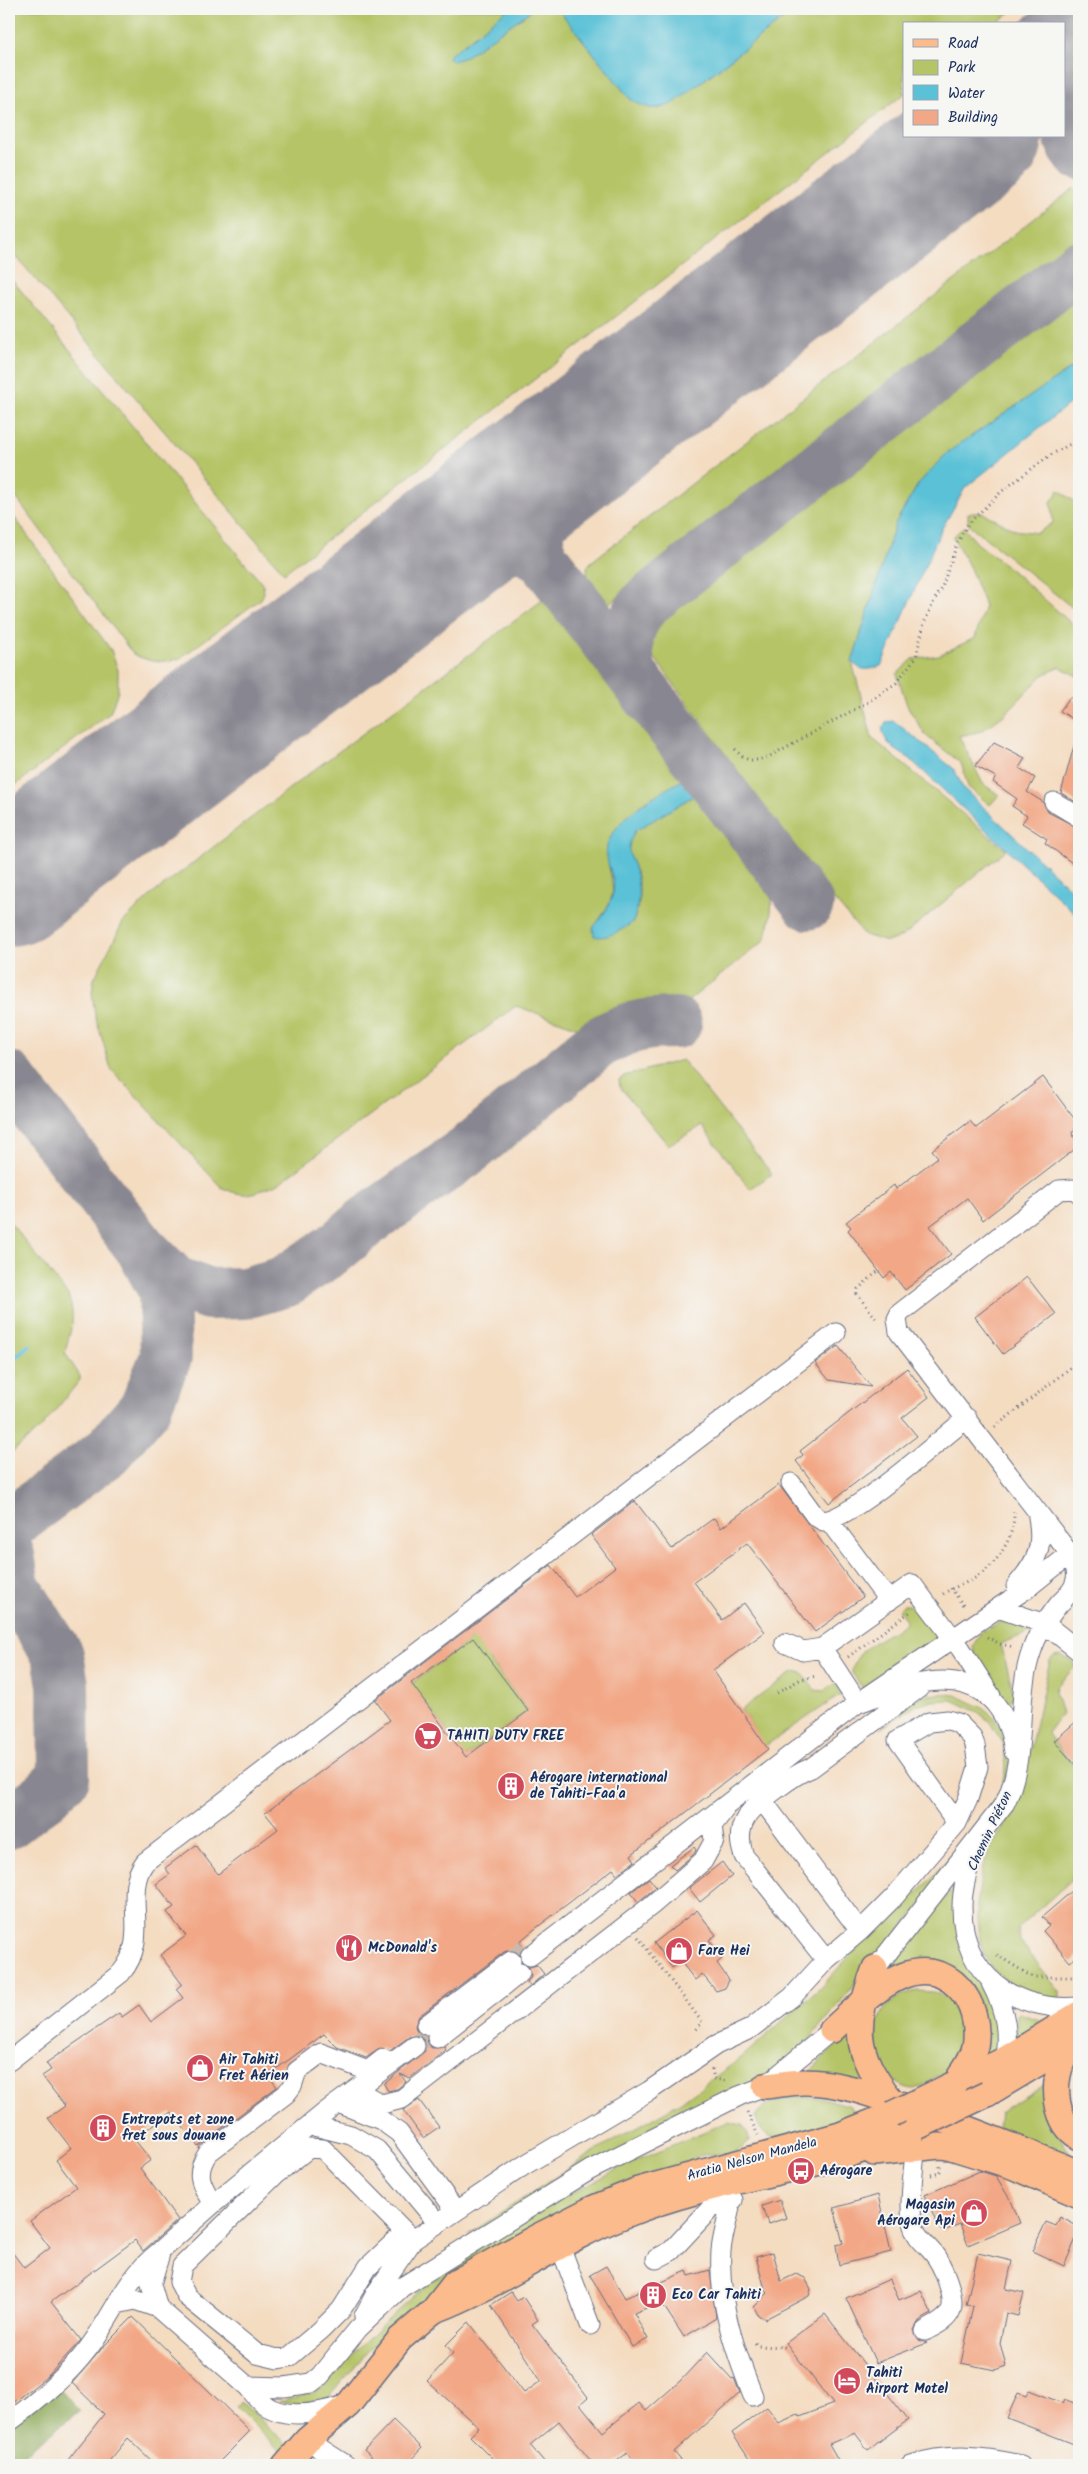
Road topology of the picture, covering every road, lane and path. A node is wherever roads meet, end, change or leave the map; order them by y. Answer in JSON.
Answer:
{"nodes":[{"id":1,"x":1079,"y":439,"type":"edge"},
{"id":2,"x":735,"y":749,"type":"dead end"},
{"id":3,"x":1054,"y":802,"type":"dead end"},
{"id":4,"x":1079,"y":817,"type":"edge"},
{"id":5,"x":1079,"y":1193,"type":"edge"},
{"id":6,"x":878,"y":1272,"type":"dead end"},
{"id":7,"x":881,"y":1324,"type":"dead end"},
{"id":8,"x":836,"y":1333,"type":"dead end"},
{"id":9,"x":1079,"y":1361,"type":"edge"},
{"id":10,"x":967,"y":1418,"type":"junction"},
{"id":11,"x":981,"y":1437,"type":"junction"},
{"id":12,"x":791,"y":1483,"type":"dead end"},
{"id":13,"x":1014,"y":1508,"type":"dead end"},
{"id":14,"x":1037,"y":1510,"type":"junction"},
{"id":15,"x":829,"y":1521,"type":"junction"},
{"id":16,"x":1070,"y":1554,"type":"junction"},
{"id":17,"x":1077,"y":1581,"type":"edge"},
{"id":18,"x":889,"y":1601,"type":"junction"},
{"id":19,"x":998,"y":1608,"type":"junction"},
{"id":20,"x":936,"y":1619,"type":"junction"},
{"id":21,"x":1045,"y":1624,"type":"junction"},
{"id":22,"x":952,"y":1638,"type":"junction"},
{"id":23,"x":785,"y":1643,"type":"dead end"},
{"id":24,"x":822,"y":1648,"type":"junction"},
{"id":25,"x":1079,"y":1651,"type":"edge"},
{"id":26,"x":835,"y":1667,"type":"junction"},
{"id":27,"x":926,"y":1682,"type":"junction"},
{"id":28,"x":904,"y":1687,"type":"junction"},
{"id":29,"x":777,"y":1692,"type":"dead end"},
{"id":30,"x":994,"y":1702,"type":"junction"},
{"id":31,"x":852,"y":1707,"type":"junction"},
{"id":32,"x":798,"y":1773,"type":"junction"},
{"id":33,"x":1015,"y":1781,"type":"junction"},
{"id":34,"x":762,"y":1800,"type":"junction"},
{"id":35,"x":731,"y":1801,"type":"junction"},
{"id":36,"x":957,"y":1823,"type":"junction"},
{"id":37,"x":712,"y":1826,"type":"junction"},
{"id":38,"x":978,"y":1837,"type":"junction"},
{"id":39,"x":632,"y":1930,"type":"dead end"},
{"id":40,"x":860,"y":1931,"type":"junction"},
{"id":41,"x":993,"y":1949,"type":"dead end"},
{"id":42,"x":826,"y":1960,"type":"junction"},
{"id":43,"x":523,"y":1961,"type":"junction"},
{"id":44,"x":875,"y":1968,"type":"junction"},
{"id":45,"x":986,"y":1976,"type":"junction"},
{"id":46,"x":1079,"y":1977,"type":"edge"},
{"id":47,"x":862,"y":2003,"type":"junction"},
{"id":48,"x":1079,"y":2006,"type":"edge"},
{"id":49,"x":1079,"y":2014,"type":"edge"},
{"id":50,"x":695,"y":2030,"type":"dead end"},
{"id":51,"x":832,"y":2030,"type":"junction"},
{"id":52,"x":432,"y":2032,"type":"tunnel mouth"},
{"id":53,"x":1079,"y":2034,"type":"edge"},
{"id":54,"x":1004,"y":2060,"type":"junction"},
{"id":55,"x":9,"y":2061,"type":"edge"},
{"id":56,"x":955,"y":2084,"type":"junction"},
{"id":57,"x":765,"y":2086,"type":"junction"},
{"id":58,"x":993,"y":2091,"type":"junction"},
{"id":59,"x":361,"y":2094,"type":"junction"},
{"id":60,"x":892,"y":2108,"type":"junction"},
{"id":61,"x":324,"y":2114,"type":"junction"},
{"id":62,"x":1079,"y":2137,"type":"edge"},
{"id":63,"x":916,"y":2138,"type":"junction"},
{"id":64,"x":1079,"y":2173,"type":"edge"},
{"id":65,"x":731,"y":2191,"type":"junction"},
{"id":66,"x":1079,"y":2195,"type":"edge"},
{"id":67,"x":212,"y":2204,"type":"junction"},
{"id":68,"x":447,"y":2217,"type":"junction"},
{"id":69,"x":409,"y":2236,"type":"junction"},
{"id":70,"x":560,"y":2246,"type":"junction"},
{"id":71,"x":161,"y":2250,"type":"junction"},
{"id":72,"x":656,"y":2259,"type":"dead end"},
{"id":73,"x":118,"y":2304,"type":"junction"},
{"id":74,"x":158,"y":2308,"type":"junction"},
{"id":75,"x":432,"y":2311,"type":"junction"},
{"id":76,"x":590,"y":2325,"type":"dead end"},
{"id":77,"x":358,"y":2329,"type":"junction"},
{"id":78,"x":925,"y":2331,"type":"dead end"},
{"id":79,"x":758,"y":2346,"type":"dead end"},
{"id":80,"x":785,"y":2347,"type":"dead end"},
{"id":81,"x":247,"y":2386,"type":"junction"},
{"id":82,"x":753,"y":2396,"type":"dead end"},
{"id":83,"x":349,"y":2404,"type":"junction"},
{"id":84,"x":9,"y":2422,"type":"edge"},
{"id":85,"x":307,"y":2440,"type":"junction"},
{"id":86,"x":950,"y":2461,"type":"edge"},
{"id":87,"x":285,"y":2465,"type":"edge"},
{"id":88,"x":346,"y":2465,"type":"edge"},
{"id":89,"x":911,"y":2465,"type":"edge"},
{"id":90,"x":1021,"y":2465,"type":"edge"}],
"edges":[{"from":1,"to":2,"type":"path"},
{"from":3,"to":4,"type":"street"},
{"from":5,"to":10,"type":"street"},
{"from":6,"to":7,"type":"path"},
{"from":8,"to":55,"type":"street"},
{"from":9,"to":11,"type":"path"},
{"from":10,"to":11,"type":"street"},
{"from":10,"to":15,"type":"street"},
{"from":11,"to":14,"type":"street"},
{"from":12,"to":15,"type":"street"},
{"from":13,"to":20,"type":"path"},
{"from":14,"to":16,"type":"street"},
{"from":14,"to":19,"type":"street"},
{"from":15,"to":18,"type":"street"},
{"from":16,"to":17,"type":"street"},
{"from":16,"to":19,"type":"street"},
{"from":17,"to":21,"type":"street"},
{"from":18,"to":20,"type":"street"},
{"from":18,"to":24,"type":"street"},
{"from":19,"to":21,"type":"street"},
{"from":19,"to":22,"type":"street"},
{"from":20,"to":22,"type":"street"},
{"from":20,"to":26,"type":"path"},
{"from":21,"to":25,"type":"street"},
{"from":21,"to":33,"type":"street"},
{"from":22,"to":30,"type":"street"},
{"from":22,"to":31,"type":"street"},
{"from":23,"to":24,"type":"street"},
{"from":24,"to":26,"type":"street"},
{"from":26,"to":29,"type":"path"},
{"from":26,"to":31,"type":"street"},
{"from":27,"to":28,"type":"street"},
{"from":27,"to":30,"type":"street"},
{"from":27,"to":32,"type":"street"},
{"from":28,"to":31,"type":"street"},
{"from":28,"to":32,"type":"street"},
{"from":30,"to":33,"type":"street"},
{"from":31,"to":35,"type":"street"},
{"from":31,"to":43,"type":"street"},
{"from":32,"to":34,"type":"street"},
{"from":33,"to":38,"type":"street"},
{"from":34,"to":40,"type":"street"},
{"from":34,"to":42,"type":"street"},
{"from":35,"to":37,"type":"street"},
{"from":35,"to":43,"type":"street"},
{"from":36,"to":36,"type":"street"},
{"from":36,"to":40,"type":"street"},
{"from":37,"to":43,"type":"street"},
{"from":37,"to":59,"type":"street"},
{"from":38,"to":44,"type":"street"},
{"from":38,"to":45,"type":"street"},
{"from":39,"to":50,"type":"path"},
{"from":40,"to":42,"type":"street"},
{"from":41,"to":46,"type":"path"},
{"from":42,"to":68,"type":"street"},
{"from":43,"to":52,"type":"street"},
{"from":44,"to":47,"type":"main road"},
{"from":44,"to":51,"type":"street"},
{"from":45,"to":48,"type":"street"},
{"from":45,"to":54,"type":"street"},
{"from":47,"to":51,"type":"main road"},
{"from":47,"to":56,"type":"main road"},
{"from":47,"to":60,"type":"main road"},
{"from":49,"to":54,"type":"main road","name":"Aratia Nelson Mandela"},
{"from":51,"to":57,"type":"street"},
{"from":53,"to":58,"type":"main road","name":"Aratia Nelson Mandela"},
{"from":53,"to":62,"type":"main road"},
{"from":54,"to":56,"type":"main road","name":"Aratia Nelson Mandela"},
{"from":54,"to":58,"type":"street"},
{"from":56,"to":60,"type":"main road","name":"Aratia Nelson Mandela","bridge":true},
{"from":57,"to":60,"type":"main road"},
{"from":57,"to":77,"type":"street"},
{"from":58,"to":63,"type":"main road","name":"Aratia Nelson Mandela","bridge":true},
{"from":59,"to":61,"type":"street"},
{"from":59,"to":67,"type":"street"},
{"from":60,"to":64,"type":"main road"},
{"from":60,"to":75,"type":"main road","name":"Aratia Nelson Mandela"},
{"from":61,"to":67,"type":"street"},
{"from":61,"to":68,"type":"street"},
{"from":61,"to":68,"type":"street"},
{"from":63,"to":65,"type":"main road","name":"Aratia Nelson Mandela"},
{"from":63,"to":66,"type":"main road"},
{"from":63,"to":78,"type":"street"},
{"from":65,"to":70,"type":"main road","name":"Aratia Nelson Mandela"},
{"from":65,"to":72,"type":"street"},
{"from":65,"to":82,"type":"street"},
{"from":67,"to":71,"type":"street"},
{"from":68,"to":69,"type":"street"},
{"from":69,"to":69,"type":"street"},
{"from":69,"to":77,"type":"street"},
{"from":70,"to":75,"type":"main road","name":"Aratia Nelson Mandela"},
{"from":70,"to":76,"type":"street"},
{"from":71,"to":73,"type":"street"},
{"from":71,"to":74,"type":"street"},
{"from":73,"to":74,"type":"street"},
{"from":73,"to":84,"type":"street"},
{"from":74,"to":81,"type":"street"},
{"from":75,"to":83,"type":"main road","name":"Aratia Nelson Mandela"},
{"from":77,"to":81,"type":"street"},
{"from":79,"to":80,"type":"path"},
{"from":81,"to":83,"type":"street"},
{"from":83,"to":85,"type":"main road","name":"Aratia Nelson Mandela"},
{"from":85,"to":87,"type":"main road","name":"Aratia Nelson Mandela"},
{"from":85,"to":88,"type":"street"},
{"from":86,"to":89,"type":"street"},
{"from":86,"to":90,"type":"street"}]}
